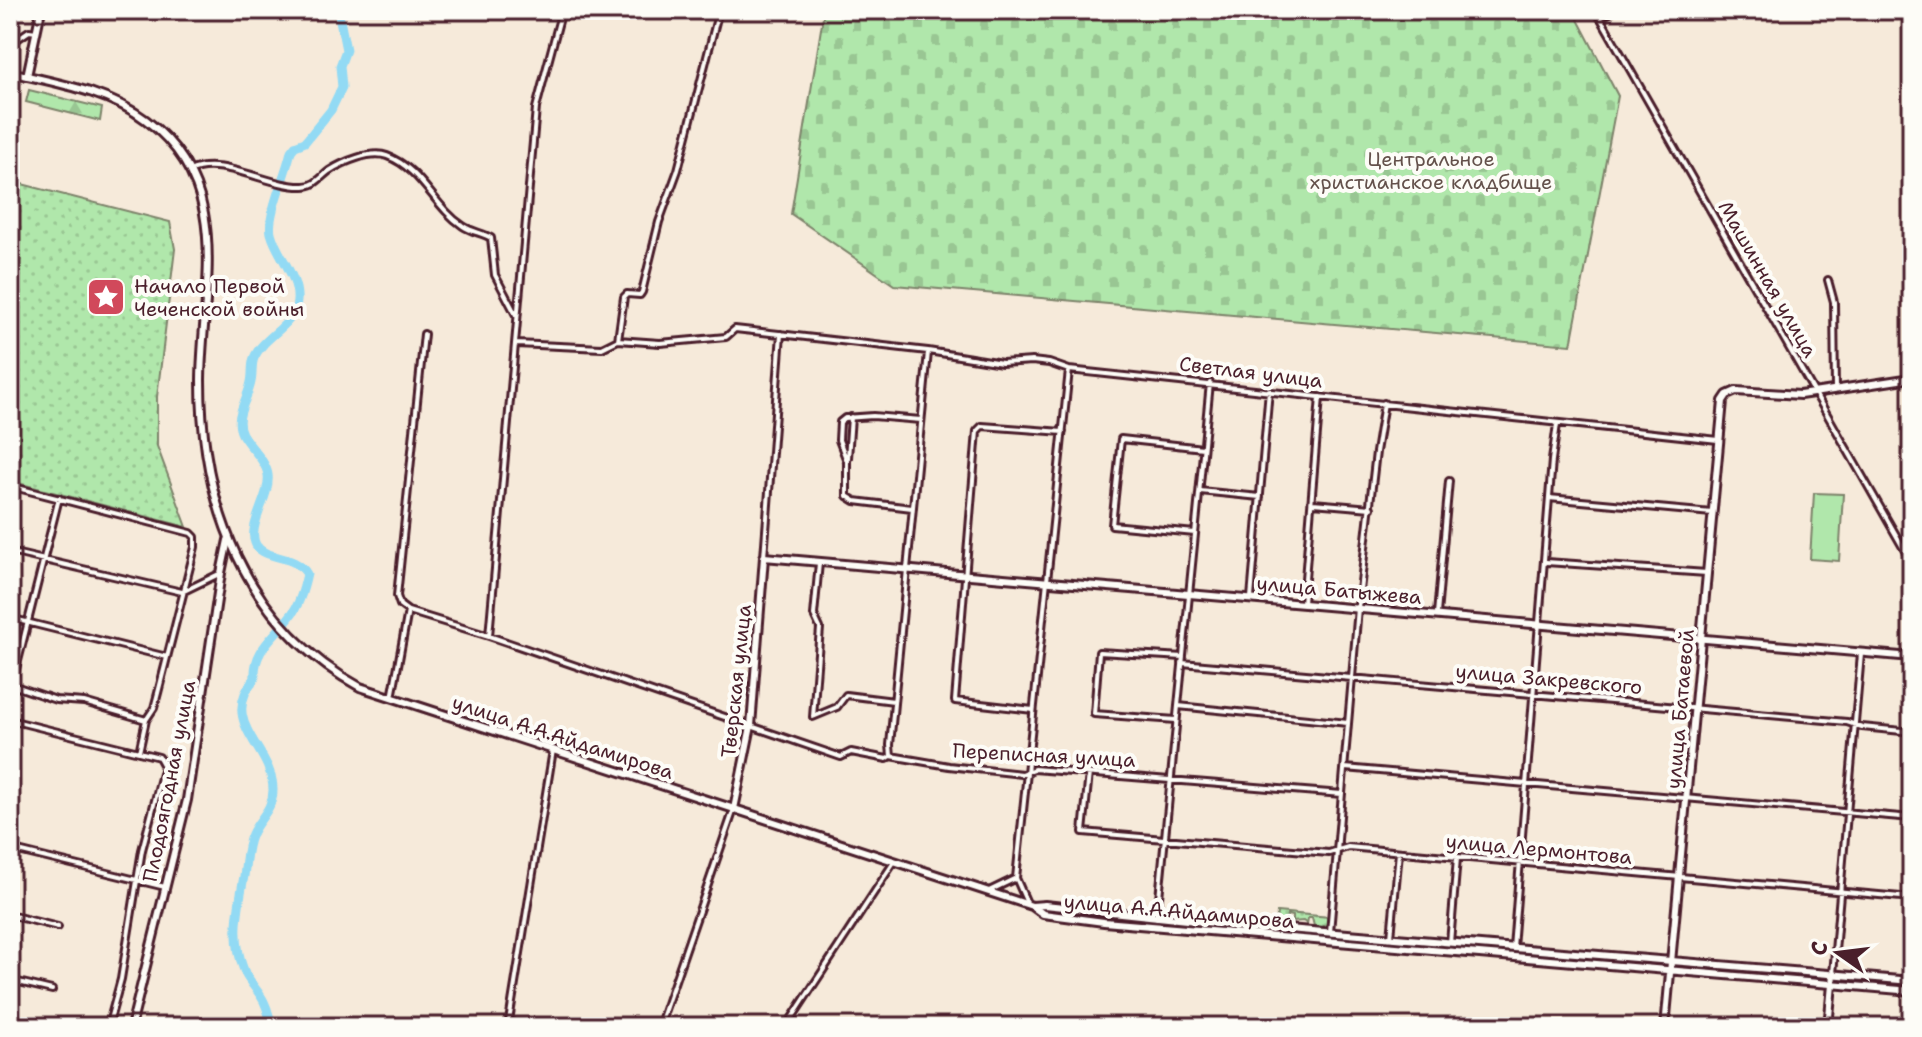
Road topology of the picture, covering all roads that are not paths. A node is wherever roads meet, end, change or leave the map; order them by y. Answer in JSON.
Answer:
{"nodes":[{"id":1,"x":41,"y":10,"type":"edge"},
{"id":2,"x":562,"y":10,"type":"edge"},
{"id":3,"x":719,"y":10,"type":"edge"},
{"id":4,"x":1596,"y":10,"type":"edge"},
{"id":5,"x":1623,"y":10,"type":"edge"},
{"id":6,"x":1600,"y":18,"type":"junction"},
{"id":7,"x":37,"y":32,"type":"junction"},
{"id":8,"x":10,"y":44,"type":"edge"},
{"id":9,"x":10,"y":72,"type":"edge"},
{"id":10,"x":27,"y":76,"type":"junction"},
{"id":11,"x":190,"y":171,"type":"junction"},
{"id":12,"x":1828,"y":280,"type":"dead end"},
{"id":13,"x":517,"y":318,"type":"junction"},
{"id":14,"x":424,"y":334,"type":"dead end"},
{"id":15,"x":781,"y":334,"type":"junction"},
{"id":16,"x":618,"y":340,"type":"junction"},
{"id":17,"x":516,"y":344,"type":"junction"},
{"id":18,"x":928,"y":351,"type":"junction"},
{"id":19,"x":1069,"y":370,"type":"junction"},
{"id":20,"x":1912,"y":378,"type":"edge"},
{"id":21,"x":1210,"y":383,"type":"junction"},
{"id":22,"x":1269,"y":390,"type":"junction"},
{"id":23,"x":1835,"y":390,"type":"junction"},
{"id":24,"x":1815,"y":392,"type":"junction"},
{"id":25,"x":1320,"y":397,"type":"junction"},
{"id":26,"x":1384,"y":403,"type":"junction"},
{"id":27,"x":851,"y":417,"type":"junction"},
{"id":28,"x":921,"y":420,"type":"junction"},
{"id":29,"x":1557,"y":423,"type":"junction"},
{"id":30,"x":1063,"y":432,"type":"junction"},
{"id":31,"x":1718,"y":440,"type":"junction"},
{"id":32,"x":1204,"y":448,"type":"junction"},
{"id":33,"x":847,"y":461,"type":"junction"},
{"id":34,"x":1449,"y":481,"type":"dead end"},
{"id":35,"x":10,"y":486,"type":"edge"},
{"id":36,"x":1200,"y":491,"type":"junction"},
{"id":37,"x":1260,"y":497,"type":"junction"},
{"id":38,"x":59,"y":498,"type":"junction"},
{"id":39,"x":1549,"y":498,"type":"junction"},
{"id":40,"x":1312,"y":502,"type":"junction"},
{"id":41,"x":912,"y":508,"type":"junction"},
{"id":42,"x":1371,"y":508,"type":"junction"},
{"id":43,"x":1712,"y":513,"type":"junction"},
{"id":44,"x":1195,"y":533,"type":"junction"},
{"id":45,"x":228,"y":540,"type":"junction"},
{"id":46,"x":10,"y":552,"type":"edge"},
{"id":47,"x":764,"y":557,"type":"junction"},
{"id":48,"x":44,"y":560,"type":"junction"},
{"id":49,"x":819,"y":561,"type":"junction"},
{"id":50,"x":1546,"y":562,"type":"junction"},
{"id":51,"x":1912,"y":563,"type":"edge"},
{"id":52,"x":906,"y":568,"type":"junction"},
{"id":53,"x":221,"y":573,"type":"junction"},
{"id":54,"x":963,"y":573,"type":"junction"},
{"id":55,"x":1707,"y":573,"type":"junction"},
{"id":56,"x":1045,"y":581,"type":"junction"},
{"id":57,"x":182,"y":592,"type":"junction"},
{"id":58,"x":1189,"y":593,"type":"junction"},
{"id":59,"x":1251,"y":598,"type":"junction"},
{"id":60,"x":1303,"y":603,"type":"junction"},
{"id":61,"x":1358,"y":608,"type":"junction"},
{"id":62,"x":408,"y":611,"type":"junction"},
{"id":63,"x":1437,"y":614,"type":"junction"},
{"id":64,"x":10,"y":618,"type":"edge"},
{"id":65,"x":28,"y":622,"type":"junction"},
{"id":66,"x":1541,"y":625,"type":"junction"},
{"id":67,"x":489,"y":636,"type":"junction"},
{"id":68,"x":1702,"y":639,"type":"junction"},
{"id":69,"x":1862,"y":653,"type":"junction"},
{"id":70,"x":167,"y":657,"type":"junction"},
{"id":71,"x":1912,"y":657,"type":"edge"},
{"id":72,"x":1182,"y":660,"type":"junction"},
{"id":73,"x":1352,"y":679,"type":"junction"},
{"id":74,"x":11,"y":685,"type":"edge"},
{"id":75,"x":1535,"y":694,"type":"junction"},
{"id":76,"x":392,"y":699,"type":"junction"},
{"id":77,"x":894,"y":701,"type":"junction"},
{"id":78,"x":1178,"y":706,"type":"junction"},
{"id":79,"x":1696,"y":707,"type":"junction"},
{"id":80,"x":1033,"y":710,"type":"junction"},
{"id":81,"x":11,"y":720,"type":"edge"},
{"id":82,"x":146,"y":720,"type":"junction"},
{"id":83,"x":1176,"y":720,"type":"junction"},
{"id":84,"x":1348,"y":723,"type":"junction"},
{"id":85,"x":1855,"y":725,"type":"junction"},
{"id":86,"x":751,"y":726,"type":"junction"},
{"id":87,"x":10,"y":728,"type":"edge"},
{"id":88,"x":1912,"y":732,"type":"edge"},
{"id":89,"x":553,"y":750,"type":"junction"},
{"id":90,"x":139,"y":752,"type":"junction"},
{"id":91,"x":891,"y":756,"type":"junction"},
{"id":92,"x":1345,"y":768,"type":"junction"},
{"id":93,"x":1028,"y":772,"type":"junction"},
{"id":94,"x":1089,"y":773,"type":"junction"},
{"id":95,"x":1170,"y":780,"type":"junction"},
{"id":96,"x":1525,"y":782,"type":"junction"},
{"id":97,"x":1342,"y":794,"type":"junction"},
{"id":98,"x":1688,"y":797,"type":"junction"},
{"id":99,"x":734,"y":809,"type":"junction"},
{"id":100,"x":1847,"y":811,"type":"junction"},
{"id":101,"x":1912,"y":818,"type":"edge"},
{"id":102,"x":1165,"y":840,"type":"junction"},
{"id":103,"x":10,"y":849,"type":"edge"},
{"id":104,"x":1338,"y":850,"type":"junction"},
{"id":105,"x":1399,"y":852,"type":"junction"},
{"id":106,"x":1457,"y":857,"type":"junction"},
{"id":107,"x":894,"y":862,"type":"junction"},
{"id":108,"x":1520,"y":862,"type":"junction"},
{"id":109,"x":1016,"y":878,"type":"junction"},
{"id":110,"x":1680,"y":878,"type":"junction"},
{"id":111,"x":137,"y":880,"type":"junction"},
{"id":112,"x":165,"y":887,"type":"junction"},
{"id":113,"x":987,"y":892,"type":"junction"},
{"id":114,"x":1840,"y":892,"type":"junction"},
{"id":115,"x":1912,"y":898,"type":"edge"},
{"id":116,"x":1045,"y":905,"type":"junction"},
{"id":117,"x":1030,"y":906,"type":"junction"},
{"id":118,"x":1043,"y":914,"type":"junction"},
{"id":119,"x":10,"y":915,"type":"edge"},
{"id":120,"x":1157,"y":918,"type":"junction"},
{"id":121,"x":58,"y":927,"type":"dead end"},
{"id":122,"x":1330,"y":932,"type":"junction"},
{"id":123,"x":1391,"y":938,"type":"junction"},
{"id":124,"x":1450,"y":943,"type":"junction"},
{"id":125,"x":1513,"y":948,"type":"junction"},
{"id":126,"x":1673,"y":960,"type":"junction"},
{"id":127,"x":1672,"y":970,"type":"junction"},
{"id":128,"x":1833,"y":974,"type":"junction"},
{"id":129,"x":10,"y":980,"type":"edge"},
{"id":130,"x":1912,"y":981,"type":"edge"},
{"id":131,"x":1832,"y":983,"type":"junction"},
{"id":132,"x":52,"y":990,"type":"dead end"},
{"id":133,"x":1912,"y":991,"type":"edge"},
{"id":134,"x":108,"y":1027,"type":"edge"},
{"id":135,"x":131,"y":1027,"type":"edge"},
{"id":136,"x":508,"y":1027,"type":"edge"},
{"id":137,"x":659,"y":1027,"type":"edge"},
{"id":138,"x":786,"y":1027,"type":"edge"},
{"id":139,"x":1665,"y":1027,"type":"edge"},
{"id":140,"x":1828,"y":1027,"type":"edge"}],
"edges":[{"from":1,"to":7,"type":"main road"},
{"from":2,"to":13,"type":"street"},
{"from":3,"to":16,"type":"street"},
{"from":4,"to":6,"type":"street","name":"Машинная улица"},
{"from":5,"to":6,"type":"street"},
{"from":6,"to":24,"type":"street","name":"Машинная улица"},
{"from":7,"to":8,"type":"street"},
{"from":7,"to":10,"type":"main road"},
{"from":9,"to":10,"type":"main road","name":"улица А.А.Айдамирова"},
{"from":10,"to":11,"type":"main road","name":"улица А.А.Айдамирова"},
{"from":11,"to":13,"type":"street"},
{"from":11,"to":45,"type":"main road","name":"улица А.А.Айдамирова"},
{"from":12,"to":23,"type":"street"},
{"from":13,"to":17,"type":"street"},
{"from":14,"to":62,"type":"street"},
{"from":15,"to":16,"type":"street","name":"Светлая улица"},
{"from":15,"to":18,"type":"street","name":"Светлая улица"},
{"from":15,"to":47,"type":"street","name":"Тверская улица"},
{"from":16,"to":17,"type":"street","name":"Светлая улица"},
{"from":17,"to":67,"type":"street"},
{"from":18,"to":19,"type":"street","name":"Светлая улица"},
{"from":18,"to":28,"type":"street"},
{"from":19,"to":21,"type":"street","name":"Светлая улица"},
{"from":19,"to":30,"type":"street"},
{"from":20,"to":23,"type":"main road"},
{"from":21,"to":22,"type":"street","name":"Светлая улица"},
{"from":21,"to":32,"type":"street"},
{"from":22,"to":25,"type":"street","name":"Светлая улица"},
{"from":22,"to":37,"type":"street"},
{"from":23,"to":24,"type":"main road"},
{"from":24,"to":31,"type":"main road","name":"улица Батаевой"},
{"from":24,"to":51,"type":"street","name":"Машинная улица"},
{"from":25,"to":26,"type":"street","name":"Светлая улица"},
{"from":25,"to":40,"type":"street"},
{"from":26,"to":29,"type":"street","name":"Светлая улица"},
{"from":26,"to":42,"type":"street"},
{"from":27,"to":28,"type":"street"},
{"from":27,"to":33,"type":"street"},
{"from":27,"to":33,"type":"street"},
{"from":28,"to":41,"type":"street"},
{"from":29,"to":31,"type":"street","name":"Светлая улица"},
{"from":29,"to":39,"type":"street"},
{"from":30,"to":54,"type":"street"},
{"from":30,"to":56,"type":"street"},
{"from":31,"to":43,"type":"main road","name":"улица Батаевой"},
{"from":32,"to":36,"type":"street"},
{"from":32,"to":44,"type":"street"},
{"from":33,"to":41,"type":"street"},
{"from":34,"to":63,"type":"street"},
{"from":35,"to":38,"type":"street"},
{"from":36,"to":37,"type":"street"},
{"from":36,"to":44,"type":"street"},
{"from":37,"to":59,"type":"street"},
{"from":38,"to":48,"type":"street"},
{"from":38,"to":57,"type":"street"},
{"from":39,"to":43,"type":"street"},
{"from":39,"to":50,"type":"street"},
{"from":40,"to":42,"type":"street"},
{"from":40,"to":60,"type":"street"},
{"from":41,"to":52,"type":"street"},
{"from":42,"to":61,"type":"street"},
{"from":43,"to":55,"type":"main road","name":"улица Батаевой"},
{"from":44,"to":58,"type":"street"},
{"from":45,"to":53,"type":"main road","name":"Плодоягодная улица"},
{"from":45,"to":76,"type":"main road","name":"улица А.А.Айдамирова"},
{"from":46,"to":48,"type":"street"},
{"from":47,"to":49,"type":"main road","name":"улица Батыжева"},
{"from":47,"to":86,"type":"main road","name":"Тверская улица"},
{"from":48,"to":57,"type":"street"},
{"from":48,"to":65,"type":"street"},
{"from":49,"to":52,"type":"main road","name":"улица Батыжева"},
{"from":49,"to":77,"type":"street"},
{"from":50,"to":55,"type":"street"},
{"from":50,"to":66,"type":"street"},
{"from":52,"to":54,"type":"main road","name":"улица Батыжева"},
{"from":52,"to":77,"type":"street"},
{"from":53,"to":57,"type":"street"},
{"from":53,"to":112,"type":"main road","name":"Плодоягодная улица"},
{"from":54,"to":56,"type":"main road","name":"улица Батыжева"},
{"from":54,"to":80,"type":"street"},
{"from":55,"to":68,"type":"main road","name":"улица Батаевой"},
{"from":56,"to":58,"type":"main road","name":"улица Батыжева"},
{"from":56,"to":80,"type":"street"},
{"from":57,"to":70,"type":"street"},
{"from":58,"to":59,"type":"main road","name":"улица Батыжева"},
{"from":58,"to":72,"type":"street"},
{"from":59,"to":60,"type":"main road","name":"улица Батыжева"},
{"from":60,"to":61,"type":"main road","name":"улица Батыжева"},
{"from":61,"to":63,"type":"main road","name":"улица Батыжева"},
{"from":61,"to":73,"type":"street"},
{"from":62,"to":67,"type":"street","name":"Переписная улица"},
{"from":62,"to":76,"type":"street"},
{"from":63,"to":66,"type":"main road","name":"улица Батыжева"},
{"from":64,"to":65,"type":"street"},
{"from":65,"to":70,"type":"street"},
{"from":65,"to":74,"type":"street"},
{"from":66,"to":68,"type":"main road","name":"улица Батыжева"},
{"from":66,"to":75,"type":"street"},
{"from":67,"to":86,"type":"street","name":"Переписная улица"},
{"from":68,"to":69,"type":"main road","name":"улица Батыжева"},
{"from":68,"to":79,"type":"main road","name":"улица Батаевой"},
{"from":69,"to":71,"type":"main road","name":"улица Батыжева"},
{"from":69,"to":85,"type":"street"},
{"from":70,"to":82,"type":"street"},
{"from":72,"to":73,"type":"street","name":"улица Закревского"},
{"from":72,"to":78,"type":"street"},
{"from":72,"to":83,"type":"street","name":"улица Закревского"},
{"from":73,"to":75,"type":"street","name":"улица Закревского"},
{"from":73,"to":84,"type":"street"},
{"from":74,"to":82,"type":"street"},
{"from":75,"to":79,"type":"street","name":"улица Закревского"},
{"from":75,"to":96,"type":"street"},
{"from":76,"to":89,"type":"main road","name":"улица А.А.Айдамирова"},
{"from":77,"to":91,"type":"street"},
{"from":78,"to":83,"type":"street"},
{"from":78,"to":84,"type":"street"},
{"from":79,"to":85,"type":"street","name":"улица Закревского"},
{"from":79,"to":98,"type":"main road","name":"улица Батаевой"},
{"from":80,"to":93,"type":"street"},
{"from":81,"to":87,"type":"street"},
{"from":81,"to":90,"type":"street"},
{"from":82,"to":90,"type":"street"},
{"from":83,"to":95,"type":"street"},
{"from":84,"to":92,"type":"street"},
{"from":85,"to":88,"type":"street","name":"улица Закревского"},
{"from":85,"to":100,"type":"street"},
{"from":86,"to":91,"type":"street","name":"Переписная улица"},
{"from":86,"to":99,"type":"main road","name":"Тверская улица"},
{"from":89,"to":99,"type":"main road","name":"улица А.А.Айдамирова"},
{"from":89,"to":136,"type":"street"},
{"from":90,"to":111,"type":"street"},
{"from":91,"to":93,"type":"street","name":"Переписная улица"},
{"from":92,"to":96,"type":"street"},
{"from":92,"to":97,"type":"street"},
{"from":93,"to":94,"type":"street","name":"Переписная улица"},
{"from":93,"to":109,"type":"street"},
{"from":94,"to":95,"type":"street","name":"Переписная улица"},
{"from":94,"to":102,"type":"street","name":"улица Лермонтова"},
{"from":95,"to":97,"type":"street","name":"Переписная улица"},
{"from":95,"to":102,"type":"street"},
{"from":96,"to":98,"type":"street"},
{"from":96,"to":108,"type":"street"},
{"from":97,"to":104,"type":"street"},
{"from":98,"to":100,"type":"street"},
{"from":98,"to":110,"type":"main road","name":"улица Батаевой"},
{"from":99,"to":107,"type":"main road","name":"улица А.А.Айдамирова"},
{"from":99,"to":137,"type":"street","name":"Тверская улица"},
{"from":100,"to":101,"type":"street"},
{"from":100,"to":114,"type":"street"},
{"from":102,"to":104,"type":"street","name":"улица Лермонтова"},
{"from":102,"to":120,"type":"street"},
{"from":103,"to":111,"type":"street"},
{"from":104,"to":105,"type":"street","name":"улица Лермонтова"},
{"from":104,"to":122,"type":"street"},
{"from":105,"to":106,"type":"street","name":"улица Лермонтова"},
{"from":105,"to":123,"type":"street"},
{"from":106,"to":108,"type":"street","name":"улица Лермонтова"},
{"from":106,"to":124,"type":"street"},
{"from":107,"to":113,"type":"main road","name":"улица А.А.Айдамирова"},
{"from":107,"to":138,"type":"street"},
{"from":108,"to":110,"type":"street","name":"улица Лермонтова"},
{"from":108,"to":125,"type":"street"},
{"from":109,"to":113,"type":"street"},
{"from":109,"to":117,"type":"street"},
{"from":110,"to":114,"type":"street","name":"улица Лермонтова"},
{"from":110,"to":126,"type":"main road","name":"улица Батаевой"},
{"from":111,"to":112,"type":"street"},
{"from":111,"to":134,"type":"street"},
{"from":112,"to":135,"type":"main road","name":"Плодоягодная улица"},
{"from":113,"to":117,"type":"main road","name":"улица А.А.Айдамирова"},
{"from":114,"to":115,"type":"street","name":"улица Лермонтова"},
{"from":114,"to":128,"type":"street"},
{"from":116,"to":117,"type":"main road","name":"улица А.А.Айдамирова"},
{"from":116,"to":118,"type":"main road"},
{"from":116,"to":120,"type":"main road","name":"улица А.А.Айдамирова"},
{"from":117,"to":118,"type":"main road","name":"улица А.А.Айдамирова"},
{"from":118,"to":127,"type":"main road","name":"улица А.А.Айдамирова"},
{"from":119,"to":121,"type":"street"},
{"from":120,"to":122,"type":"main road","name":"улица А.А.Айдамирова"},
{"from":122,"to":123,"type":"main road","name":"улица А.А.Айдамирова"},
{"from":123,"to":124,"type":"main road","name":"улица А.А.Айдамирова"},
{"from":124,"to":125,"type":"main road","name":"улица А.А.Айдамирова"},
{"from":125,"to":126,"type":"main road","name":"улица А.А.Айдамирова"},
{"from":126,"to":127,"type":"main road","name":"улица Батаевой"},
{"from":126,"to":128,"type":"main road","name":"улица А.А.Айдамирова"},
{"from":127,"to":131,"type":"main road","name":"улица А.А.Айдамирова"},
{"from":127,"to":139,"type":"main road","name":"улица Батаевой"},
{"from":128,"to":130,"type":"main road","name":"улица А.А.Айдамирова"},
{"from":128,"to":131,"type":"main road"},
{"from":129,"to":132,"type":"street"},
{"from":131,"to":133,"type":"main road","name":"улица А.А.Айдамирова"},
{"from":131,"to":140,"type":"main road"}]}
